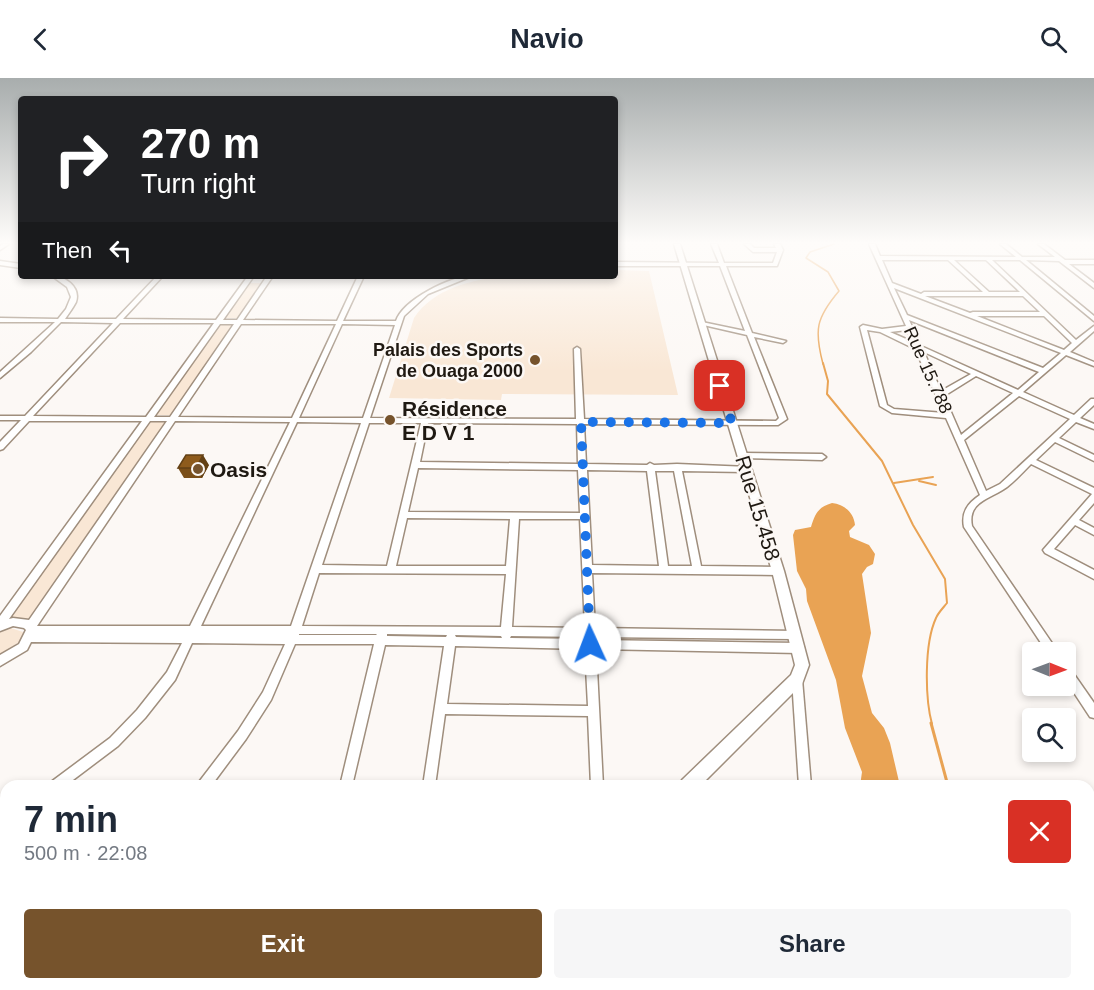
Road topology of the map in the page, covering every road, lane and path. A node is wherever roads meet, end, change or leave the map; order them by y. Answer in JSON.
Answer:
{"nodes":[{"id":1,"x":69,"y":287,"type":"edge"},
{"id":2,"x":150,"y":287,"type":"edge"},
{"id":3,"x":243,"y":287,"type":"edge"},
{"id":4,"x":263,"y":287,"type":"edge"},
{"id":5,"x":356,"y":287,"type":"edge"},
{"id":6,"x":437,"y":287,"type":"edge"},
{"id":7,"x":691,"y":287,"type":"edge"},
{"id":8,"x":731,"y":287,"type":"edge"},
{"id":9,"x":891,"y":287,"type":"edge"},
{"id":10,"x":897,"y":287,"type":"edge"},
{"id":11,"x":979,"y":287,"type":"edge"},
{"id":12,"x":1016,"y":287,"type":"edge"},
{"id":13,"x":1054,"y":287,"type":"edge"},
{"id":14,"x":918,"y":294,"type":"junction"},
{"id":15,"x":1023,"y":294,"type":"junction"},
{"id":16,"x":988,"y":295,"type":"junction"},
{"id":17,"x":967,"y":314,"type":"junction"},
{"id":18,"x":1046,"y":315,"type":"junction"},
{"id":19,"x":904,"y":316,"type":"junction"},
{"id":20,"x":1094,"y":319,"type":"edge"},
{"id":21,"x":0,"y":320,"type":"edge"},
{"id":22,"x":59,"y":321,"type":"junction"},
{"id":23,"x":117,"y":321,"type":"junction"},
{"id":24,"x":218,"y":322,"type":"junction"},
{"id":25,"x":239,"y":322,"type":"junction"},
{"id":26,"x":339,"y":322,"type":"junction"},
{"id":27,"x":398,"y":323,"type":"junction"},
{"id":28,"x":702,"y":324,"type":"junction"},
{"id":29,"x":909,"y":328,"type":"junction"},
{"id":30,"x":1094,"y":328,"type":"edge"},
{"id":31,"x":882,"y":331,"type":"junction"},
{"id":32,"x":749,"y":333,"type":"junction"},
{"id":33,"x":783,"y":341,"type":"dead end"},
{"id":34,"x":1076,"y":343,"type":"junction"},
{"id":35,"x":918,"y":348,"type":"junction"},
{"id":36,"x":577,"y":349,"type":"dead end"},
{"id":37,"x":1064,"y":352,"type":"junction"},
{"id":38,"x":1094,"y":364,"type":"edge"},
{"id":39,"x":0,"y":365,"type":"edge"},
{"id":40,"x":12,"y":365,"type":"junction"},
{"id":41,"x":1043,"y":371,"type":"junction"},
{"id":42,"x":975,"y":374,"type":"junction"},
{"id":43,"x":0,"y":376,"type":"edge"},
{"id":44,"x":1018,"y":393,"type":"junction"},
{"id":45,"x":939,"y":396,"type":"junction"},
{"id":46,"x":1094,"y":401,"type":"edge"},
{"id":47,"x":948,"y":416,"type":"junction"},
{"id":48,"x":0,"y":418,"type":"edge"},
{"id":49,"x":27,"y":418,"type":"junction"},
{"id":50,"x":148,"y":419,"type":"junction"},
{"id":51,"x":174,"y":419,"type":"junction"},
{"id":52,"x":1077,"y":419,"type":"junction"},
{"id":53,"x":293,"y":420,"type":"junction"},
{"id":54,"x":366,"y":420,"type":"junction"},
{"id":55,"x":425,"y":421,"type":"junction"},
{"id":56,"x":581,"y":422,"type":"junction"},
{"id":57,"x":732,"y":423,"type":"junction"},
{"id":58,"x":1094,"y":427,"type":"edge"},
{"id":59,"x":1055,"y":439,"type":"junction"},
{"id":60,"x":958,"y":440,"type":"junction"},
{"id":61,"x":0,"y":447,"type":"edge"},
{"id":62,"x":742,"y":456,"type":"junction"},
{"id":63,"x":822,"y":457,"type":"dead end"},
{"id":64,"x":1094,"y":458,"type":"edge"},
{"id":65,"x":1032,"y":461,"type":"junction"},
{"id":66,"x":415,"y":465,"type":"junction"},
{"id":67,"x":583,"y":466,"type":"junction"},
{"id":68,"x":650,"y":466,"type":"junction"},
{"id":69,"x":677,"y":467,"type":"junction"},
{"id":70,"x":746,"y":469,"type":"junction"},
{"id":71,"x":1094,"y":492,"type":"edge"},
{"id":72,"x":984,"y":495,"type":"junction"},
{"id":73,"x":1094,"y":497,"type":"edge"},
{"id":74,"x":404,"y":515,"type":"junction"},
{"id":75,"x":515,"y":515,"type":"junction"},
{"id":76,"x":585,"y":516,"type":"junction"},
{"id":77,"x":1074,"y":521,"type":"junction"},
{"id":78,"x":1094,"y":532,"type":"edge"},
{"id":79,"x":315,"y":569,"type":"junction"},
{"id":80,"x":391,"y":569,"type":"junction"},
{"id":81,"x":588,"y":569,"type":"junction"},
{"id":82,"x":664,"y":569,"type":"junction"},
{"id":83,"x":511,"y":570,"type":"junction"},
{"id":84,"x":697,"y":570,"type":"junction"},
{"id":85,"x":778,"y":571,"type":"junction"},
{"id":86,"x":1094,"y":575,"type":"edge"},
{"id":87,"x":0,"y":626,"type":"edge"},
{"id":88,"x":30,"y":632,"type":"junction"},
{"id":89,"x":193,"y":633,"type":"junction"},
{"id":90,"x":294,"y":635,"type":"junction"},
{"id":91,"x":381,"y":635,"type":"junction"},
{"id":92,"x":451,"y":637,"type":"junction"},
{"id":93,"x":506,"y":637,"type":"junction"},
{"id":94,"x":590,"y":639,"type":"junction"},
{"id":95,"x":797,"y":642,"type":"junction"},
{"id":96,"x":1046,"y":642,"type":"edge"},
{"id":97,"x":0,"y":661,"type":"edge"},
{"id":98,"x":797,"y":679,"type":"junction"},
{"id":99,"x":1076,"y":686,"type":"edge"},
{"id":100,"x":440,"y":709,"type":"junction"},
{"id":101,"x":594,"y":711,"type":"junction"},
{"id":102,"x":1094,"y":713,"type":"edge"},
{"id":103,"x":63,"y":780,"type":"edge"},
{"id":104,"x":208,"y":780,"type":"edge"},
{"id":105,"x":347,"y":780,"type":"edge"},
{"id":106,"x":430,"y":780,"type":"edge"},
{"id":107,"x":597,"y":780,"type":"edge"},
{"id":108,"x":694,"y":780,"type":"edge"},
{"id":109,"x":805,"y":780,"type":"edge"}],
"edges":[{"from":1,"to":22,"type":"street"},
{"from":2,"to":23,"type":"street"},
{"from":3,"to":24,"type":"street"},
{"from":4,"to":25,"type":"street"},
{"from":5,"to":26,"type":"street"},
{"from":6,"to":27,"type":"street"},
{"from":7,"to":28,"type":"main road","name":"Rue 15.458"},
{"from":8,"to":32,"type":"street"},
{"from":9,"to":19,"type":"street","name":"Rue 15.788"},
{"from":10,"to":14,"type":"street"},
{"from":11,"to":16,"type":"street"},
{"from":12,"to":15,"type":"street"},
{"from":13,"to":20,"type":"street"},
{"from":14,"to":16,"type":"street"},
{"from":14,"to":17,"type":"street"},
{"from":15,"to":16,"type":"street"},
{"from":15,"to":18,"type":"street"},
{"from":17,"to":18,"type":"street"},
{"from":17,"to":37,"type":"street"},
{"from":18,"to":34,"type":"street"},
{"from":19,"to":29,"type":"street","name":"Rue 15.788"},
{"from":19,"to":41,"type":"street"},
{"from":21,"to":22,"type":"street"},
{"from":22,"to":23,"type":"street"},
{"from":22,"to":40,"type":"street"},
{"from":23,"to":24,"type":"street"},
{"from":23,"to":49,"type":"street"},
{"from":24,"to":25,"type":"street"},
{"from":24,"to":50,"type":"street"},
{"from":25,"to":26,"type":"street"},
{"from":25,"to":51,"type":"street"},
{"from":26,"to":27,"type":"street"},
{"from":26,"to":53,"type":"street"},
{"from":27,"to":54,"type":"street"},
{"from":28,"to":32,"type":"street"},
{"from":28,"to":57,"type":"main road","name":"Rue 15.458"},
{"from":29,"to":31,"type":"street"},
{"from":29,"to":35,"type":"street","name":"Rue 15.788"},
{"from":30,"to":34,"type":"street"},
{"from":31,"to":35,"type":"street"},
{"from":31,"to":47,"type":"street"},
{"from":32,"to":33,"type":"street"},
{"from":32,"to":57,"type":"street"},
{"from":34,"to":37,"type":"street"},
{"from":35,"to":42,"type":"street"},
{"from":35,"to":45,"type":"street","name":"Rue 15.788"},
{"from":36,"to":56,"type":"street"},
{"from":37,"to":38,"type":"street"},
{"from":37,"to":41,"type":"street"},
{"from":39,"to":40,"type":"street"},
{"from":40,"to":43,"type":"street"},
{"from":41,"to":44,"type":"street"},
{"from":42,"to":44,"type":"street"},
{"from":42,"to":45,"type":"street"},
{"from":44,"to":52,"type":"street"},
{"from":44,"to":60,"type":"street"},
{"from":45,"to":47,"type":"street","name":"Rue 15.788"},
{"from":46,"to":52,"type":"street"},
{"from":47,"to":60,"type":"street","name":"Rue 15.788"},
{"from":48,"to":49,"type":"street"},
{"from":49,"to":50,"type":"street"},
{"from":49,"to":61,"type":"street"},
{"from":50,"to":51,"type":"street"},
{"from":50,"to":87,"type":"street"},
{"from":51,"to":53,"type":"street"},
{"from":51,"to":88,"type":"street"},
{"from":52,"to":58,"type":"street"},
{"from":52,"to":59,"type":"street"},
{"from":53,"to":54,"type":"street"},
{"from":53,"to":89,"type":"street"},
{"from":54,"to":55,"type":"street"},
{"from":54,"to":79,"type":"street"},
{"from":55,"to":56,"type":"street"},
{"from":55,"to":66,"type":"street"},
{"from":56,"to":57,"type":"street"},
{"from":56,"to":67,"type":"street"},
{"from":57,"to":62,"type":"main road","name":"Rue 15.458"},
{"from":59,"to":64,"type":"street"},
{"from":59,"to":65,"type":"street"},
{"from":60,"to":72,"type":"street","name":"Rue 15.788"},
{"from":62,"to":63,"type":"street"},
{"from":62,"to":70,"type":"main road","name":"Rue 15.458"},
{"from":65,"to":71,"type":"street"},
{"from":65,"to":72,"type":"street"},
{"from":66,"to":67,"type":"street"},
{"from":66,"to":74,"type":"street"},
{"from":67,"to":68,"type":"street"},
{"from":67,"to":76,"type":"street"},
{"from":68,"to":69,"type":"street"},
{"from":68,"to":82,"type":"street"},
{"from":69,"to":70,"type":"street"},
{"from":69,"to":84,"type":"street"},
{"from":70,"to":85,"type":"main road","name":"Rue 15.458"},
{"from":72,"to":96,"type":"street"},
{"from":73,"to":77,"type":"street"},
{"from":74,"to":75,"type":"street"},
{"from":74,"to":80,"type":"street"},
{"from":75,"to":76,"type":"street"},
{"from":75,"to":83,"type":"street"},
{"from":76,"to":81,"type":"street"},
{"from":77,"to":78,"type":"street"},
{"from":77,"to":86,"type":"street"},
{"from":79,"to":80,"type":"street"},
{"from":79,"to":90,"type":"street"},
{"from":80,"to":83,"type":"street"},
{"from":81,"to":82,"type":"street"},
{"from":81,"to":94,"type":"street"},
{"from":82,"to":84,"type":"street"},
{"from":83,"to":93,"type":"street"},
{"from":84,"to":85,"type":"street"},
{"from":85,"to":95,"type":"main road","name":"Rue 15.458"},
{"from":87,"to":88,"type":"street"},
{"from":88,"to":89,"type":"street"},
{"from":88,"to":97,"type":"street"},
{"from":89,"to":90,"type":"street"},
{"from":89,"to":103,"type":"street"},
{"from":90,"to":91,"type":"street"},
{"from":90,"to":104,"type":"street"},
{"from":91,"to":92,"type":"street"},
{"from":91,"to":105,"type":"street"},
{"from":92,"to":93,"type":"street"},
{"from":92,"to":100,"type":"street"},
{"from":93,"to":94,"type":"street"},
{"from":94,"to":95,"type":"street"},
{"from":94,"to":101,"type":"street"},
{"from":95,"to":98,"type":"main road","name":"Rue 15.458"},
{"from":98,"to":108,"type":"main road"},
{"from":98,"to":109,"type":"street"},
{"from":99,"to":102,"type":"street"},
{"from":100,"to":101,"type":"street"},
{"from":100,"to":106,"type":"street"},
{"from":101,"to":107,"type":"street"}]}
